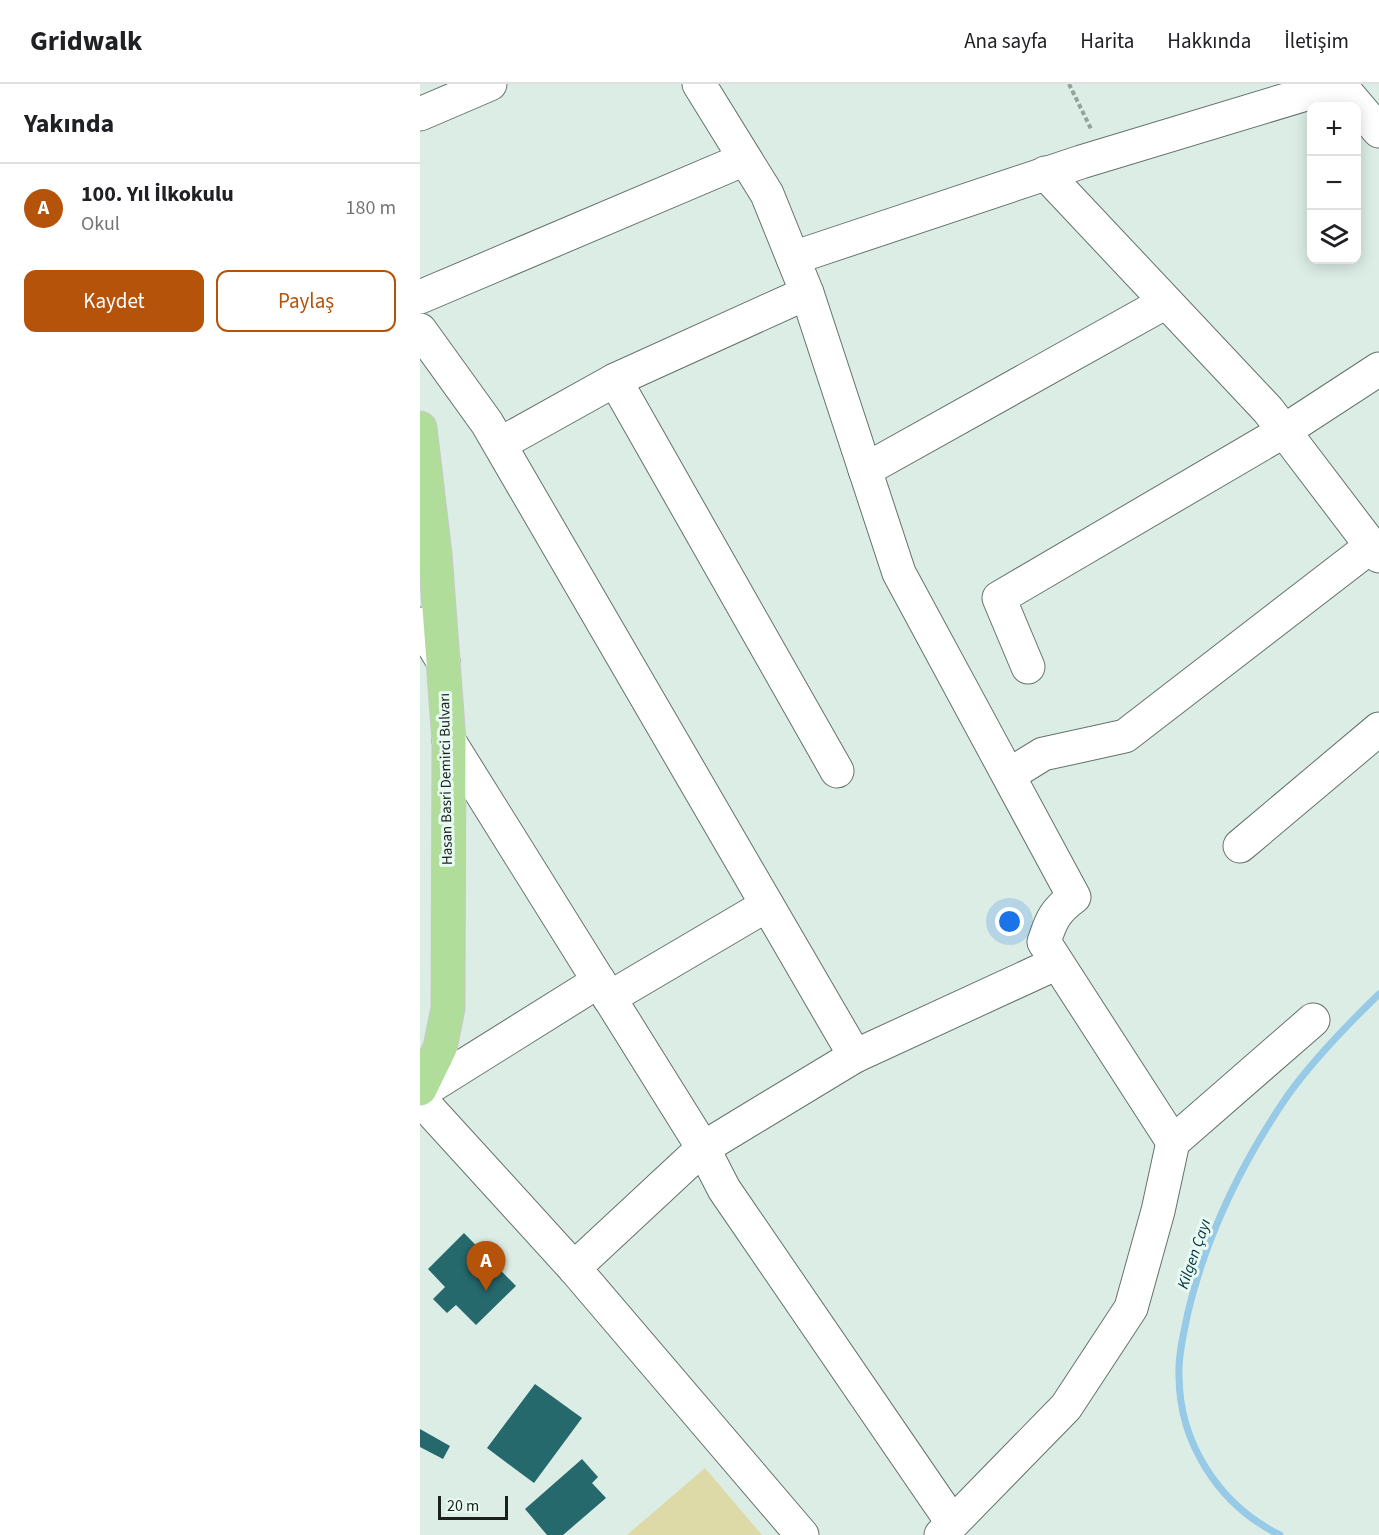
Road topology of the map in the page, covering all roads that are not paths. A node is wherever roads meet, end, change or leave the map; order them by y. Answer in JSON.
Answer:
{"nodes":[{"id":1,"x":490,"y":84,"type":"edge"},
{"id":2,"x":699,"y":84,"type":"edge"},
{"id":3,"x":1339,"y":84,"type":"edge"},
{"id":4,"x":420,"y":114,"type":"edge"},
{"id":5,"x":1379,"y":131,"type":"edge"},
{"id":6,"x":745,"y":159,"type":"junction"},
{"id":7,"x":1045,"y":173,"type":"junction"},
{"id":8,"x":793,"y":258,"type":"junction"},
{"id":9,"x":807,"y":293,"type":"junction"},
{"id":10,"x":420,"y":297,"type":"edge"},
{"id":11,"x":1166,"y":302,"type":"junction"},
{"id":12,"x":420,"y":330,"type":"edge"},
{"id":13,"x":1379,"y":369,"type":"edge"},
{"id":14,"x":615,"y":380,"type":"junction"},
{"id":15,"x":420,"y":428,"type":"edge"},
{"id":16,"x":1284,"y":430,"type":"junction"},
{"id":17,"x":500,"y":444,"type":"junction"},
{"id":18,"x":865,"y":470,"type":"junction"},
{"id":19,"x":1375,"y":552,"type":"edge"},
{"id":20,"x":420,"y":624,"type":"edge"},
{"id":21,"x":443,"y":661,"type":"junction"},
{"id":22,"x":1028,"y":668,"type":"dead end"},
{"id":23,"x":1379,"y":729,"type":"edge"},
{"id":24,"x":449,"y":741,"type":"junction"},
{"id":25,"x":837,"y":771,"type":"dead end"},
{"id":26,"x":1009,"y":775,"type":"junction"},
{"id":27,"x":1240,"y":846,"type":"dead end"},
{"id":28,"x":767,"y":905,"type":"junction"},
{"id":29,"x":1057,"y":963,"type":"junction"},
{"id":30,"x":604,"y":989,"type":"junction"},
{"id":31,"x":1313,"y":1020,"type":"dead end"},
{"id":32,"x":855,"y":1056,"type":"junction"},
{"id":33,"x":420,"y":1091,"type":"edge"},
{"id":34,"x":420,"y":1099,"type":"edge"},
{"id":35,"x":1173,"y":1142,"type":"junction"},
{"id":36,"x":703,"y":1148,"type":"junction"},
{"id":37,"x":574,"y":1268,"type":"junction"},
{"id":38,"x":946,"y":1529,"type":"edge"},
{"id":39,"x":802,"y":1535,"type":"edge"}],
"edges":[{"from":1,"to":4,"type":"street"},
{"from":2,"to":6,"type":"street"},
{"from":3,"to":5,"type":"street"},
{"from":3,"to":7,"type":"street"},
{"from":6,"to":8,"type":"street"},
{"from":6,"to":10,"type":"street"},
{"from":7,"to":8,"type":"street"},
{"from":7,"to":11,"type":"street"},
{"from":8,"to":9,"type":"street"},
{"from":9,"to":14,"type":"street"},
{"from":9,"to":18,"type":"street"},
{"from":11,"to":16,"type":"street"},
{"from":11,"to":18,"type":"street"},
{"from":12,"to":17,"type":"street"},
{"from":13,"to":16,"type":"street"},
{"from":14,"to":17,"type":"street"},
{"from":14,"to":25,"type":"street"},
{"from":15,"to":21,"type":"main road","name":"Hasan Basri Demirci Bulvarı"},
{"from":16,"to":19,"type":"street"},
{"from":16,"to":22,"type":"street"},
{"from":17,"to":28,"type":"street"},
{"from":18,"to":26,"type":"street"},
{"from":19,"to":26,"type":"street"},
{"from":20,"to":21,"type":"street"},
{"from":21,"to":24,"type":"main road","name":"Hasan Basri Demirci Bulvarı"},
{"from":23,"to":27,"type":"street"},
{"from":24,"to":30,"type":"street"},
{"from":24,"to":33,"type":"main road","name":"Hasan Basri Demirci Bulvarı"},
{"from":26,"to":29,"type":"street"},
{"from":28,"to":30,"type":"street"},
{"from":28,"to":32,"type":"street"},
{"from":29,"to":32,"type":"street"},
{"from":29,"to":35,"type":"street"},
{"from":30,"to":33,"type":"street"},
{"from":30,"to":36,"type":"street"},
{"from":31,"to":35,"type":"street"},
{"from":32,"to":36,"type":"street"},
{"from":34,"to":37,"type":"street"},
{"from":35,"to":38,"type":"street"},
{"from":36,"to":37,"type":"street"},
{"from":36,"to":38,"type":"street"},
{"from":37,"to":39,"type":"street"}]}
